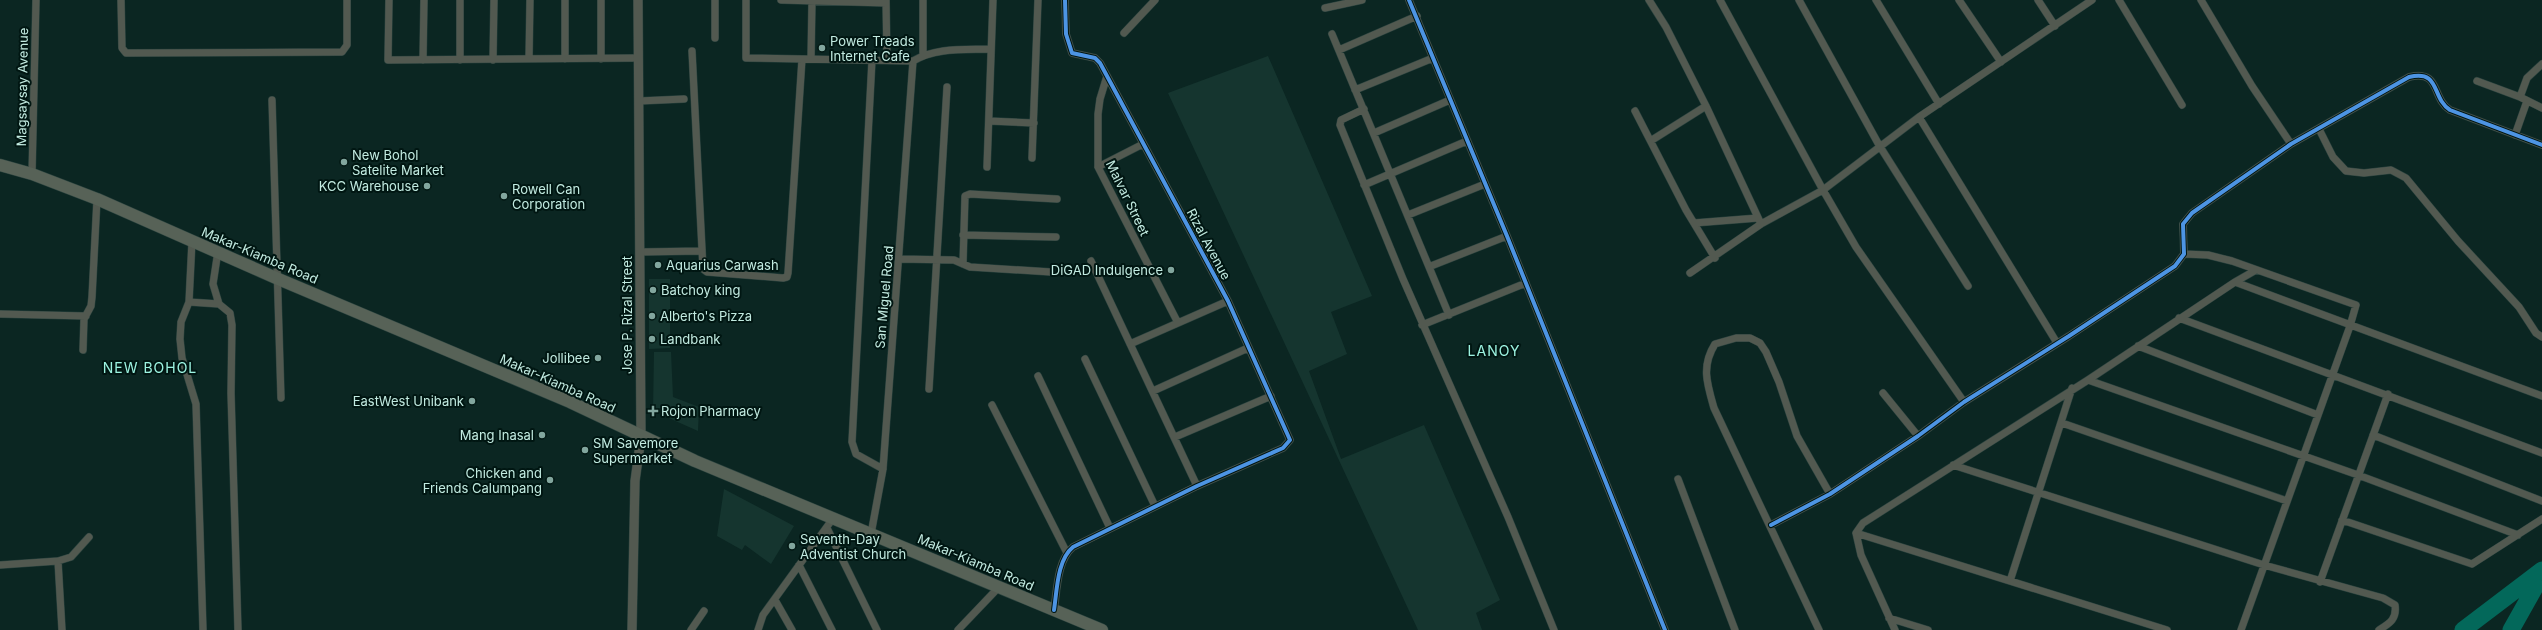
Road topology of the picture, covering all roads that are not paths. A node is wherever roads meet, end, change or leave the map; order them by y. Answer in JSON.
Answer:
{"nodes":[{"id":1,"x":36,"y":0,"type":"edge"},
{"id":2,"x":121,"y":0,"type":"edge"},
{"id":3,"x":347,"y":0,"type":"edge"},
{"id":4,"x":389,"y":0,"type":"edge"},
{"id":5,"x":424,"y":0,"type":"edge"},
{"id":6,"x":460,"y":0,"type":"edge"},
{"id":7,"x":494,"y":0,"type":"edge"},
{"id":8,"x":530,"y":0,"type":"edge"},
{"id":9,"x":566,"y":0,"type":"edge"},
{"id":10,"x":601,"y":0,"type":"edge"},
{"id":11,"x":638,"y":0,"type":"edge"},
{"id":12,"x":715,"y":0,"type":"edge"},
{"id":13,"x":746,"y":0,"type":"edge"},
{"id":14,"x":781,"y":0,"type":"edge"},
{"id":15,"x":923,"y":0,"type":"edge"},
{"id":16,"x":993,"y":0,"type":"edge"},
{"id":17,"x":1038,"y":0,"type":"edge"},
{"id":18,"x":1065,"y":0,"type":"edge"},
{"id":19,"x":1156,"y":0,"type":"edge"},
{"id":20,"x":1362,"y":0,"type":"edge"},
{"id":21,"x":1409,"y":0,"type":"edge"},
{"id":22,"x":1649,"y":0,"type":"edge"},
{"id":23,"x":1720,"y":0,"type":"edge"},
{"id":24,"x":1799,"y":0,"type":"edge"},
{"id":25,"x":1876,"y":0,"type":"edge"},
{"id":26,"x":1959,"y":0,"type":"edge"},
{"id":27,"x":2038,"y":0,"type":"edge"},
{"id":28,"x":2092,"y":0,"type":"edge"},
{"id":29,"x":2119,"y":0,"type":"edge"},
{"id":30,"x":2201,"y":0,"type":"edge"},
{"id":31,"x":812,"y":1,"type":"junction"},
{"id":32,"x":886,"y":2,"type":"edge"},
{"id":33,"x":1325,"y":8,"type":"dead end"},
{"id":34,"x":1417,"y":16,"type":"junction"},
{"id":35,"x":2055,"y":26,"type":"junction"},
{"id":36,"x":1124,"y":33,"type":"dead end"},
{"id":37,"x":1332,"y":34,"type":"dead end"},
{"id":38,"x":714,"y":38,"type":"dead end"},
{"id":39,"x":991,"y":49,"type":"junction"},
{"id":40,"x":1339,"y":50,"type":"junction"},
{"id":41,"x":692,"y":51,"type":"dead end"},
{"id":42,"x":923,"y":55,"type":"junction"},
{"id":43,"x":638,"y":58,"type":"junction"},
{"id":44,"x":1433,"y":58,"type":"junction"},
{"id":45,"x":529,"y":59,"type":"junction"},
{"id":46,"x":565,"y":59,"type":"junction"},
{"id":47,"x":601,"y":59,"type":"junction"},
{"id":48,"x":802,"y":59,"type":"junction"},
{"id":49,"x":811,"y":59,"type":"junction"},
{"id":50,"x":424,"y":60,"type":"junction"},
{"id":51,"x":460,"y":60,"type":"junction"},
{"id":52,"x":493,"y":60,"type":"junction"},
{"id":53,"x":872,"y":60,"type":"junction"},
{"id":54,"x":887,"y":60,"type":"junction"},
{"id":55,"x":913,"y":61,"type":"junction"},
{"id":56,"x":2001,"y":62,"type":"junction"},
{"id":57,"x":2542,"y":64,"type":"edge"},
{"id":58,"x":1107,"y":76,"type":"junction"},
{"id":59,"x":2477,"y":81,"type":"dead end"},
{"id":60,"x":947,"y":87,"type":"dead end"},
{"id":61,"x":1355,"y":90,"type":"junction"},
{"id":62,"x":2520,"y":97,"type":"junction"},
{"id":63,"x":684,"y":99,"type":"dead end"},
{"id":64,"x":272,"y":100,"type":"dead end"},
{"id":65,"x":639,"y":100,"type":"junction"},
{"id":66,"x":1450,"y":100,"type":"junction"},
{"id":67,"x":2526,"y":101,"type":"junction"},
{"id":68,"x":1939,"y":104,"type":"junction"},
{"id":69,"x":2182,"y":105,"type":"dead end"},
{"id":70,"x":1706,"y":106,"type":"junction"},
{"id":71,"x":2542,"y":108,"type":"edge"},
{"id":72,"x":1364,"y":109,"type":"junction"},
{"id":73,"x":1635,"y":111,"type":"dead end"},
{"id":74,"x":1918,"y":117,"type":"junction"},
{"id":75,"x":989,"y":121,"type":"junction"},
{"id":76,"x":1034,"y":123,"type":"junction"},
{"id":77,"x":2319,"y":129,"type":"junction"},
{"id":78,"x":1374,"y":133,"type":"junction"},
{"id":79,"x":2515,"y":135,"type":"junction"},
{"id":80,"x":1652,"y":140,"type":"junction"},
{"id":81,"x":1467,"y":142,"type":"junction"},
{"id":82,"x":1143,"y":144,"type":"junction"},
{"id":83,"x":2291,"y":144,"type":"junction"},
{"id":84,"x":1879,"y":145,"type":"junction"},
{"id":85,"x":2542,"y":145,"type":"edge"},
{"id":86,"x":1032,"y":158,"type":"dead end"},
{"id":87,"x":0,"y":165,"type":"edge"},
{"id":88,"x":987,"y":167,"type":"dead end"},
{"id":89,"x":1098,"y":167,"type":"junction"},
{"id":90,"x":32,"y":174,"type":"junction"},
{"id":91,"x":1390,"y":175,"type":"junction"},
{"id":92,"x":1485,"y":184,"type":"junction"},
{"id":93,"x":1364,"y":185,"type":"junction"},
{"id":94,"x":1823,"y":190,"type":"junction"},
{"id":95,"x":1057,"y":198,"type":"dead end"},
{"id":96,"x":97,"y":199,"type":"junction"},
{"id":97,"x":1408,"y":216,"type":"junction"},
{"id":98,"x":1759,"y":221,"type":"junction"},
{"id":99,"x":1694,"y":222,"type":"junction"},
{"id":100,"x":963,"y":235,"type":"junction"},
{"id":101,"x":1507,"y":236,"type":"junction"},
{"id":102,"x":1056,"y":237,"type":"dead end"},
{"id":103,"x":192,"y":241,"type":"junction"},
{"id":104,"x":218,"y":251,"type":"junction"},
{"id":105,"x":701,"y":251,"type":"junction"},
{"id":106,"x":640,"y":252,"type":"junction"},
{"id":107,"x":2184,"y":254,"type":"junction"},
{"id":108,"x":1715,"y":258,"type":"junction"},
{"id":109,"x":900,"y":259,"type":"junction"},
{"id":110,"x":937,"y":259,"type":"junction"},
{"id":111,"x":1091,"y":261,"type":"dead end"},
{"id":112,"x":963,"y":264,"type":"junction"},
{"id":113,"x":1431,"y":266,"type":"junction"},
{"id":114,"x":2256,"y":270,"type":"junction"},
{"id":115,"x":1051,"y":272,"type":"dead end"},
{"id":116,"x":1690,"y":273,"type":"dead end"},
{"id":117,"x":276,"y":278,"type":"junction"},
{"id":118,"x":2235,"y":282,"type":"junction"},
{"id":119,"x":1526,"y":283,"type":"junction"},
{"id":120,"x":1968,"y":286,"type":"dead end"},
{"id":121,"x":1228,"y":301,"type":"junction"},
{"id":122,"x":189,"y":302,"type":"junction"},
{"id":123,"x":219,"y":304,"type":"junction"},
{"id":124,"x":0,"y":314,"type":"edge"},
{"id":125,"x":1450,"y":315,"type":"junction"},
{"id":126,"x":86,"y":316,"type":"junction"},
{"id":127,"x":2179,"y":318,"type":"junction"},
{"id":128,"x":1178,"y":323,"type":"junction"},
{"id":129,"x":1422,"y":325,"type":"junction"},
{"id":130,"x":2350,"y":326,"type":"junction"},
{"id":131,"x":2542,"y":337,"type":"edge"},
{"id":132,"x":2057,"y":343,"type":"junction"},
{"id":133,"x":1130,"y":344,"type":"junction"},
{"id":134,"x":2138,"y":346,"type":"junction"},
{"id":135,"x":1248,"y":348,"type":"junction"},
{"id":136,"x":83,"y":350,"type":"dead end"},
{"id":137,"x":1085,"y":359,"type":"dead end"},
{"id":138,"x":2332,"y":375,"type":"junction"},
{"id":139,"x":1038,"y":376,"type":"dead end"},
{"id":140,"x":2088,"y":380,"type":"junction"},
{"id":141,"x":2072,"y":388,"type":"junction"},
{"id":142,"x":929,"y":389,"type":"dead end"},
{"id":143,"x":1153,"y":391,"type":"junction"},
{"id":144,"x":1883,"y":392,"type":"dead end"},
{"id":145,"x":2388,"y":394,"type":"junction"},
{"id":146,"x":1271,"y":396,"type":"junction"},
{"id":147,"x":2542,"y":396,"type":"edge"},
{"id":148,"x":281,"y":398,"type":"dead end"},
{"id":149,"x":1964,"y":402,"type":"junction"},
{"id":150,"x":992,"y":405,"type":"dead end"},
{"id":151,"x":2318,"y":415,"type":"junction"},
{"id":152,"x":2062,"y":423,"type":"junction"},
{"id":153,"x":2373,"y":435,"type":"junction"},
{"id":154,"x":1918,"y":436,"type":"junction"},
{"id":155,"x":641,"y":437,"type":"junction"},
{"id":156,"x":1175,"y":438,"type":"junction"},
{"id":157,"x":2542,"y":453,"type":"edge"},
{"id":158,"x":2303,"y":456,"type":"junction"},
{"id":159,"x":1953,"y":465,"type":"junction"},
{"id":160,"x":882,"y":469,"type":"junction"},
{"id":161,"x":2358,"y":475,"type":"junction"},
{"id":162,"x":1678,"y":479,"type":"dead end"},
{"id":163,"x":1197,"y":486,"type":"junction"},
{"id":164,"x":2039,"y":493,"type":"junction"},
{"id":165,"x":1830,"y":494,"type":"junction"},
{"id":166,"x":2287,"y":501,"type":"junction"},
{"id":167,"x":2542,"y":501,"type":"edge"},
{"id":168,"x":1156,"y":506,"type":"junction"},
{"id":169,"x":834,"y":517,"type":"junction"},
{"id":170,"x":2542,"y":519,"type":"edge"},
{"id":171,"x":2342,"y":520,"type":"junction"},
{"id":172,"x":1771,"y":525,"type":"junction"},
{"id":173,"x":827,"y":528,"type":"junction"},
{"id":174,"x":1110,"y":528,"type":"junction"},
{"id":175,"x":871,"y":534,"type":"junction"},
{"id":176,"x":1856,"y":534,"type":"junction"},
{"id":177,"x":2518,"y":535,"type":"junction"},
{"id":178,"x":89,"y":536,"type":"dead end"},
{"id":179,"x":1067,"y":554,"type":"junction"},
{"id":180,"x":58,"y":561,"type":"junction"},
{"id":181,"x":0,"y":564,"type":"edge"},
{"id":182,"x":799,"y":565,"type":"junction"},
{"id":183,"x":2264,"y":565,"type":"junction"},
{"id":184,"x":2010,"y":582,"type":"junction"},
{"id":185,"x":2320,"y":582,"type":"junction"},
{"id":186,"x":999,"y":587,"type":"junction"},
{"id":187,"x":775,"y":600,"type":"junction"},
{"id":188,"x":1054,"y":610,"type":"junction"},
{"id":189,"x":704,"y":611,"type":"dead end"},
{"id":190,"x":1890,"y":618,"type":"junction"},
{"id":191,"x":62,"y":630,"type":"edge"},
{"id":192,"x":203,"y":630,"type":"edge"},
{"id":193,"x":238,"y":630,"type":"edge"},
{"id":194,"x":632,"y":630,"type":"edge"},
{"id":195,"x":691,"y":630,"type":"edge"},
{"id":196,"x":758,"y":630,"type":"edge"},
{"id":197,"x":792,"y":630,"type":"edge"},
{"id":198,"x":832,"y":630,"type":"edge"},
{"id":199,"x":876,"y":630,"type":"edge"},
{"id":200,"x":958,"y":630,"type":"edge"},
{"id":201,"x":1102,"y":630,"type":"edge"},
{"id":202,"x":1554,"y":630,"type":"edge"},
{"id":203,"x":1666,"y":630,"type":"edge"},
{"id":204,"x":1735,"y":630,"type":"edge"},
{"id":205,"x":1819,"y":630,"type":"edge"},
{"id":206,"x":1895,"y":630,"type":"edge"},
{"id":207,"x":1928,"y":630,"type":"edge"},
{"id":208,"x":2168,"y":630,"type":"edge"},
{"id":209,"x":2241,"y":630,"type":"edge"},
{"id":210,"x":2379,"y":630,"type":"edge"}],
"edges":[{"from":1,"to":90,"type":"street","name":"Magsaysay Avenue"},
{"from":2,"to":3,"type":"street"},
{"from":4,"to":50,"type":"street"},
{"from":5,"to":50,"type":"street"},
{"from":6,"to":51,"type":"street"},
{"from":7,"to":52,"type":"street"},
{"from":8,"to":45,"type":"street"},
{"from":9,"to":46,"type":"street"},
{"from":10,"to":47,"type":"street"},
{"from":11,"to":43,"type":"street","name":"Jose P. Rizal Street"},
{"from":12,"to":38,"type":"street"},
{"from":13,"to":48,"type":"street"},
{"from":14,"to":31,"type":"street"},
{"from":15,"to":42,"type":"street"},
{"from":16,"to":39,"type":"street"},
{"from":17,"to":76,"type":"street"},
{"from":18,"to":58,"type":"street","name":"Rizal Avenue"},
{"from":19,"to":36,"type":"street"},
{"from":20,"to":33,"type":"street"},
{"from":21,"to":34,"type":"street"},
{"from":22,"to":70,"type":"street"},
{"from":23,"to":94,"type":"street"},
{"from":24,"to":84,"type":"street"},
{"from":25,"to":68,"type":"street"},
{"from":26,"to":56,"type":"street"},
{"from":27,"to":35,"type":"street"},
{"from":28,"to":35,"type":"street"},
{"from":29,"to":69,"type":"street"},
{"from":30,"to":83,"type":"street"},
{"from":31,"to":32,"type":"street"},
{"from":31,"to":49,"type":"street"},
{"from":32,"to":54,"type":"street"},
{"from":34,"to":40,"type":"street"},
{"from":34,"to":44,"type":"street"},
{"from":35,"to":56,"type":"street"},
{"from":37,"to":40,"type":"street"},
{"from":39,"to":42,"type":"street"},
{"from":39,"to":75,"type":"street"},
{"from":40,"to":61,"type":"street"},
{"from":41,"to":105,"type":"street"},
{"from":42,"to":55,"type":"street"},
{"from":43,"to":47,"type":"street"},
{"from":43,"to":65,"type":"street","name":"Jose P. Rizal Street"},
{"from":44,"to":61,"type":"street"},
{"from":44,"to":66,"type":"street"},
{"from":45,"to":46,"type":"street"},
{"from":45,"to":52,"type":"street"},
{"from":46,"to":47,"type":"street"},
{"from":48,"to":49,"type":"street"},
{"from":48,"to":105,"type":"street"},
{"from":49,"to":53,"type":"street"},
{"from":50,"to":51,"type":"street"},
{"from":51,"to":52,"type":"street"},
{"from":53,"to":54,"type":"street"},
{"from":53,"to":160,"type":"street"},
{"from":54,"to":55,"type":"street"},
{"from":55,"to":109,"type":"street","name":"San Miguel Road"},
{"from":56,"to":68,"type":"street"},
{"from":57,"to":62,"type":"street"},
{"from":58,"to":82,"type":"street","name":"Rizal Avenue"},
{"from":58,"to":89,"type":"street","name":"Malvar Street"},
{"from":59,"to":62,"type":"street"},
{"from":60,"to":110,"type":"street"},
{"from":61,"to":72,"type":"street"},
{"from":62,"to":67,"type":"street"},
{"from":63,"to":65,"type":"street"},
{"from":64,"to":117,"type":"street"},
{"from":65,"to":106,"type":"street","name":"Jose P. Rizal Street"},
{"from":66,"to":78,"type":"street"},
{"from":66,"to":81,"type":"street"},
{"from":67,"to":71,"type":"street"},
{"from":67,"to":79,"type":"street"},
{"from":68,"to":74,"type":"street"},
{"from":70,"to":80,"type":"street"},
{"from":70,"to":98,"type":"street"},
{"from":72,"to":78,"type":"street"},
{"from":72,"to":93,"type":"street"},
{"from":73,"to":80,"type":"street"},
{"from":74,"to":84,"type":"street"},
{"from":74,"to":132,"type":"street"},
{"from":75,"to":76,"type":"street"},
{"from":75,"to":88,"type":"street"},
{"from":76,"to":86,"type":"street"},
{"from":77,"to":79,"type":"street"},
{"from":77,"to":83,"type":"street"},
{"from":77,"to":131,"type":"street"},
{"from":78,"to":91,"type":"street"},
{"from":79,"to":85,"type":"street"},
{"from":80,"to":99,"type":"street"},
{"from":81,"to":91,"type":"street"},
{"from":81,"to":92,"type":"street"},
{"from":82,"to":89,"type":"street"},
{"from":82,"to":121,"type":"street","name":"Rizal Avenue"},
{"from":83,"to":107,"type":"street"},
{"from":84,"to":94,"type":"street"},
{"from":84,"to":120,"type":"street"},
{"from":87,"to":90,"type":"main road","name":"Makar-Kiamba Road"},
{"from":89,"to":128,"type":"street","name":"Malvar Street"},
{"from":90,"to":96,"type":"main road","name":"Makar-Kiamba Road"},
{"from":91,"to":93,"type":"street"},
{"from":91,"to":97,"type":"street"},
{"from":92,"to":97,"type":"street"},
{"from":92,"to":101,"type":"street"},
{"from":93,"to":129,"type":"street"},
{"from":94,"to":98,"type":"street"},
{"from":94,"to":149,"type":"street"},
{"from":95,"to":100,"type":"street"},
{"from":96,"to":103,"type":"main road","name":"Makar-Kiamba Road"},
{"from":96,"to":126,"type":"street"},
{"from":97,"to":113,"type":"street"},
{"from":98,"to":99,"type":"street"},
{"from":98,"to":108,"type":"street"},
{"from":99,"to":108,"type":"street"},
{"from":100,"to":102,"type":"street"},
{"from":100,"to":112,"type":"street"},
{"from":101,"to":113,"type":"street"},
{"from":101,"to":119,"type":"street"},
{"from":103,"to":104,"type":"main road","name":"Makar-Kiamba Road"},
{"from":103,"to":122,"type":"street"},
{"from":104,"to":117,"type":"main road","name":"Makar-Kiamba Road"},
{"from":104,"to":123,"type":"street"},
{"from":105,"to":106,"type":"street"},
{"from":106,"to":155,"type":"street","name":"Jose P. Rizal Street"},
{"from":107,"to":114,"type":"street"},
{"from":107,"to":132,"type":"street"},
{"from":108,"to":116,"type":"street"},
{"from":109,"to":110,"type":"street"},
{"from":109,"to":160,"type":"street","name":"San Miguel Road"},
{"from":110,"to":112,"type":"street"},
{"from":110,"to":142,"type":"street"},
{"from":111,"to":133,"type":"street"},
{"from":112,"to":115,"type":"street"},
{"from":113,"to":125,"type":"street"},
{"from":114,"to":118,"type":"street"},
{"from":114,"to":130,"type":"street"},
{"from":117,"to":148,"type":"street"},
{"from":117,"to":155,"type":"main road","name":"Makar-Kiamba Road"},
{"from":118,"to":127,"type":"street"},
{"from":118,"to":130,"type":"street"},
{"from":119,"to":125,"type":"street"},
{"from":119,"to":203,"type":"street"},
{"from":121,"to":128,"type":"street"},
{"from":121,"to":135,"type":"street","name":"Rizal Avenue"},
{"from":122,"to":123,"type":"street"},
{"from":122,"to":192,"type":"street"},
{"from":123,"to":193,"type":"street"},
{"from":124,"to":126,"type":"street"},
{"from":125,"to":129,"type":"street"},
{"from":126,"to":136,"type":"street"},
{"from":127,"to":134,"type":"street"},
{"from":127,"to":138,"type":"street"},
{"from":128,"to":133,"type":"street"},
{"from":129,"to":202,"type":"street"},
{"from":130,"to":138,"type":"street"},
{"from":130,"to":147,"type":"street"},
{"from":132,"to":149,"type":"street"},
{"from":133,"to":143,"type":"street"},
{"from":134,"to":140,"type":"street"},
{"from":134,"to":151,"type":"street"},
{"from":135,"to":143,"type":"street"},
{"from":135,"to":146,"type":"street","name":"Rizal Avenue"},
{"from":137,"to":168,"type":"street"},
{"from":138,"to":145,"type":"street"},
{"from":138,"to":151,"type":"street"},
{"from":139,"to":174,"type":"street"},
{"from":140,"to":141,"type":"street"},
{"from":140,"to":158,"type":"street"},
{"from":141,"to":152,"type":"street"},
{"from":141,"to":159,"type":"street"},
{"from":143,"to":156,"type":"street"},
{"from":144,"to":154,"type":"street"},
{"from":145,"to":153,"type":"street"},
{"from":145,"to":157,"type":"street"},
{"from":146,"to":156,"type":"street"},
{"from":146,"to":163,"type":"street","name":"Rizal Avenue"},
{"from":149,"to":154,"type":"street"},
{"from":150,"to":179,"type":"street"},
{"from":151,"to":158,"type":"street"},
{"from":152,"to":164,"type":"street"},
{"from":152,"to":166,"type":"street"},
{"from":153,"to":161,"type":"street"},
{"from":153,"to":167,"type":"street"},
{"from":154,"to":165,"type":"street"},
{"from":155,"to":169,"type":"main road","name":"Makar-Kiamba Road"},
{"from":155,"to":194,"type":"street","name":"Jose P. Rizal Street"},
{"from":156,"to":163,"type":"street"},
{"from":158,"to":161,"type":"street"},
{"from":158,"to":166,"type":"street"},
{"from":159,"to":164,"type":"street"},
{"from":159,"to":176,"type":"street"},
{"from":160,"to":175,"type":"street","name":"San Miguel Road"},
{"from":161,"to":171,"type":"street"},
{"from":161,"to":177,"type":"street"},
{"from":162,"to":204,"type":"street"},
{"from":163,"to":168,"type":"street"},
{"from":164,"to":183,"type":"street"},
{"from":164,"to":184,"type":"street"},
{"from":165,"to":172,"type":"street"},
{"from":165,"to":172,"type":"street"},
{"from":166,"to":183,"type":"street"},
{"from":168,"to":174,"type":"street"},
{"from":169,"to":173,"type":"street"},
{"from":169,"to":175,"type":"main road","name":"Makar-Kiamba Road"},
{"from":170,"to":177,"type":"street"},
{"from":171,"to":177,"type":"street"},
{"from":171,"to":185,"type":"street"},
{"from":172,"to":205,"type":"street"},
{"from":173,"to":182,"type":"street"},
{"from":173,"to":199,"type":"street"},
{"from":174,"to":179,"type":"street"},
{"from":175,"to":186,"type":"main road","name":"Makar-Kiamba Road"},
{"from":176,"to":184,"type":"street"},
{"from":176,"to":190,"type":"street"},
{"from":178,"to":180,"type":"street"},
{"from":179,"to":188,"type":"street"},
{"from":180,"to":181,"type":"street"},
{"from":180,"to":191,"type":"street"},
{"from":182,"to":187,"type":"street"},
{"from":182,"to":198,"type":"street"},
{"from":183,"to":185,"type":"street"},
{"from":183,"to":209,"type":"street"},
{"from":184,"to":208,"type":"street"},
{"from":185,"to":210,"type":"street"},
{"from":186,"to":188,"type":"main road","name":"Makar-Kiamba Road"},
{"from":186,"to":200,"type":"street"},
{"from":187,"to":196,"type":"street"},
{"from":187,"to":197,"type":"street"},
{"from":188,"to":201,"type":"main road","name":"Makar-Kiamba Road"},
{"from":189,"to":195,"type":"street"},
{"from":190,"to":206,"type":"street"},
{"from":190,"to":207,"type":"street"}]}
